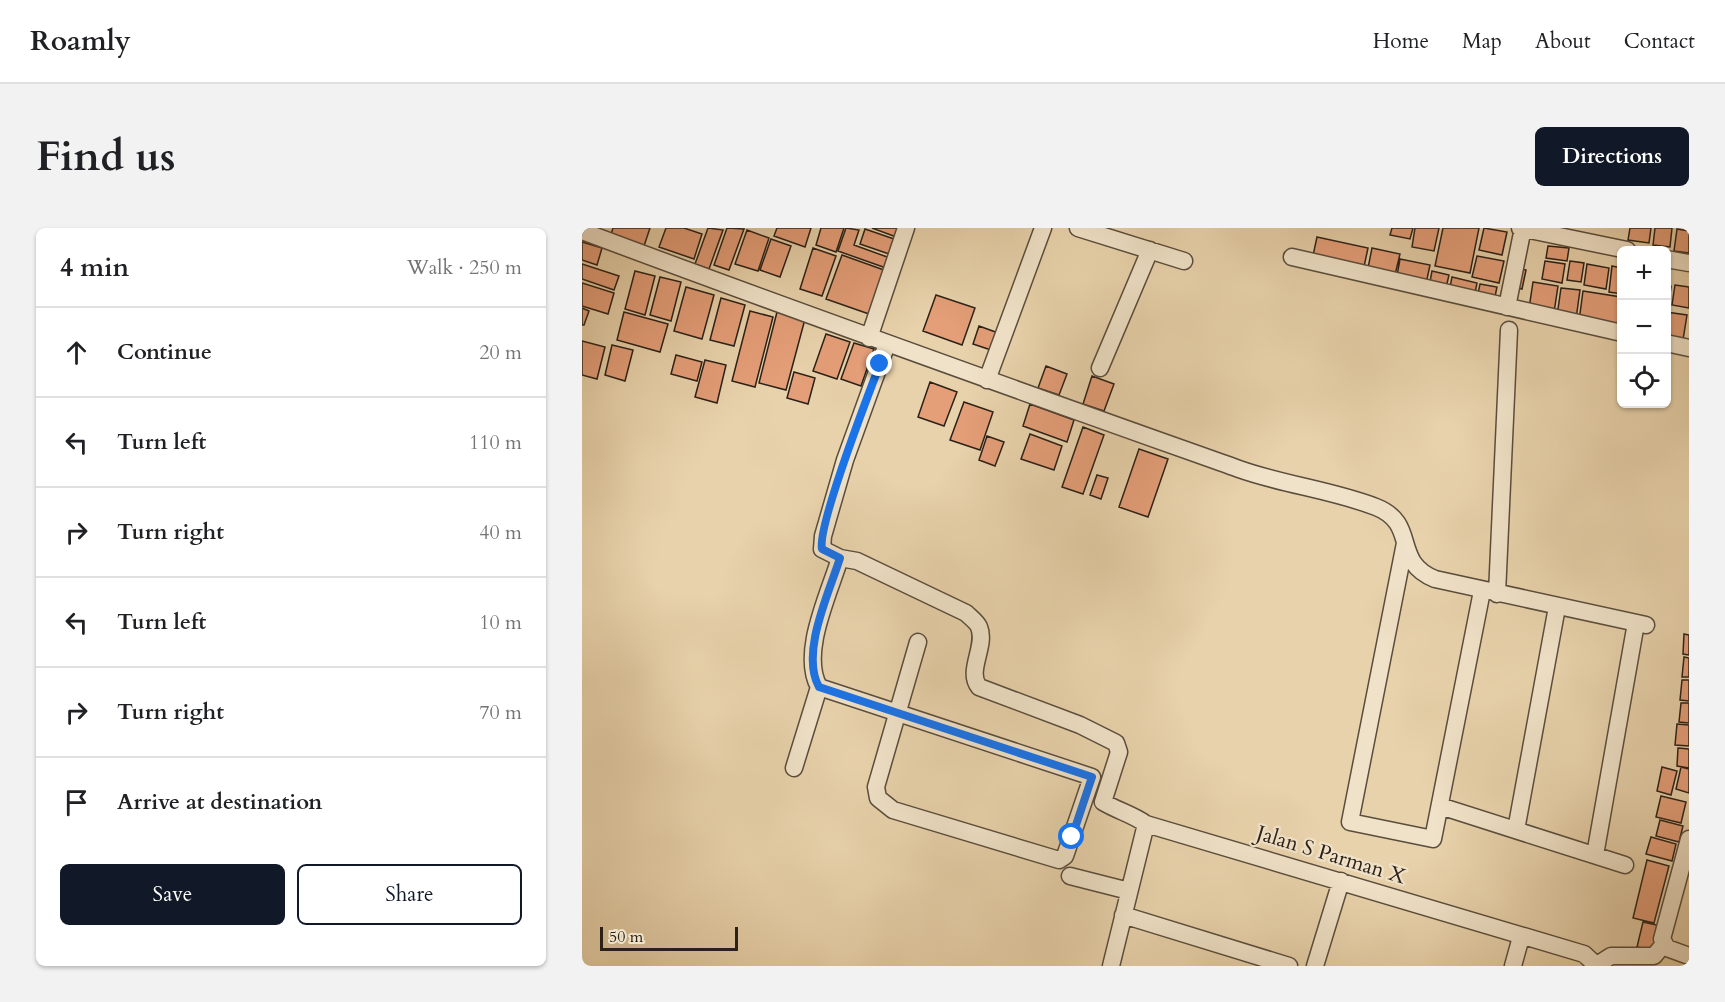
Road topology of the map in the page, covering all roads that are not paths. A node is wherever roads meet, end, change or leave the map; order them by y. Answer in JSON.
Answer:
{"nodes":[{"id":1,"x":906,"y":228,"type":"edge"},
{"id":2,"x":1043,"y":228,"type":"edge"},
{"id":3,"x":1078,"y":228,"type":"edge"},
{"id":4,"x":1522,"y":228,"type":"edge"},
{"id":5,"x":582,"y":231,"type":"edge"},
{"id":6,"x":1617,"y":248,"type":"edge"},
{"id":7,"x":1150,"y":250,"type":"junction"},
{"id":8,"x":1292,"y":257,"type":"dead end"},
{"id":9,"x":1671,"y":260,"type":"edge"},
{"id":10,"x":1184,"y":261,"type":"dead end"},
{"id":11,"x":1689,"y":263,"type":"edge"},
{"id":12,"x":1508,"y":307,"type":"junction"},
{"id":13,"x":1509,"y":330,"type":"dead end"},
{"id":14,"x":1617,"y":332,"type":"edge"},
{"id":15,"x":869,"y":338,"type":"junction"},
{"id":16,"x":887,"y":344,"type":"junction"},
{"id":17,"x":1671,"y":344,"type":"edge"},
{"id":18,"x":1689,"y":348,"type":"edge"},
{"id":19,"x":1100,"y":368,"type":"dead end"},
{"id":20,"x":987,"y":380,"type":"junction"},
{"id":21,"x":1405,"y":542,"type":"junction"},
{"id":22,"x":840,"y":558,"type":"junction"},
{"id":23,"x":1490,"y":592,"type":"junction"},
{"id":24,"x":1557,"y":607,"type":"junction"},
{"id":25,"x":918,"y":642,"type":"dead end"},
{"id":26,"x":819,"y":687,"type":"junction"},
{"id":27,"x":899,"y":712,"type":"junction"},
{"id":28,"x":794,"y":768,"type":"dead end"},
{"id":29,"x":1440,"y":806,"type":"junction"},
{"id":30,"x":1146,"y":824,"type":"junction"},
{"id":31,"x":1516,"y":830,"type":"junction"},
{"id":32,"x":1689,"y":839,"type":"edge"},
{"id":33,"x":1594,"y":855,"type":"junction"},
{"id":34,"x":1625,"y":865,"type":"dead end"},
{"id":35,"x":1070,"y":876,"type":"dead end"},
{"id":36,"x":1341,"y":881,"type":"junction"},
{"id":37,"x":1129,"y":891,"type":"junction"},
{"id":38,"x":1123,"y":915,"type":"junction"},
{"id":39,"x":1521,"y":937,"type":"junction"},
{"id":40,"x":1664,"y":944,"type":"junction"},
{"id":41,"x":1689,"y":956,"type":"edge"},
{"id":42,"x":1597,"y":965,"type":"edge"},
{"id":43,"x":1111,"y":966,"type":"edge"},
{"id":44,"x":1289,"y":966,"type":"edge"},
{"id":45,"x":1315,"y":966,"type":"edge"},
{"id":46,"x":1513,"y":966,"type":"edge"}],
"edges":[{"from":1,"to":15,"type":"street"},
{"from":2,"to":20,"type":"street"},
{"from":3,"to":7,"type":"street"},
{"from":4,"to":6,"type":"street"},
{"from":4,"to":12,"type":"street"},
{"from":5,"to":15,"type":"street"},
{"from":7,"to":10,"type":"street"},
{"from":7,"to":19,"type":"street"},
{"from":8,"to":12,"type":"street"},
{"from":9,"to":11,"type":"street"},
{"from":12,"to":14,"type":"street"},
{"from":13,"to":23,"type":"street"},
{"from":15,"to":16,"type":"street"},
{"from":16,"to":20,"type":"street"},
{"from":16,"to":22,"type":"street"},
{"from":17,"to":18,"type":"street"},
{"from":20,"to":21,"type":"street"},
{"from":21,"to":23,"type":"street"},
{"from":21,"to":29,"type":"street"},
{"from":22,"to":26,"type":"street"},
{"from":22,"to":30,"type":"street","name":"Jalan S Parman X"},
{"from":23,"to":24,"type":"street"},
{"from":23,"to":29,"type":"street"},
{"from":24,"to":31,"type":"street"},
{"from":24,"to":33,"type":"street"},
{"from":25,"to":27,"type":"street"},
{"from":26,"to":27,"type":"street"},
{"from":26,"to":28,"type":"street"},
{"from":27,"to":27,"type":"street"},
{"from":29,"to":31,"type":"street"},
{"from":30,"to":36,"type":"street","name":"Jalan S Parman X"},
{"from":30,"to":37,"type":"street"},
{"from":31,"to":33,"type":"street"},
{"from":32,"to":40,"type":"street"},
{"from":33,"to":34,"type":"street"},
{"from":35,"to":37,"type":"street"},
{"from":36,"to":39,"type":"street","name":"Jalan S Parman X"},
{"from":36,"to":45,"type":"street"},
{"from":37,"to":38,"type":"street"},
{"from":38,"to":43,"type":"street"},
{"from":38,"to":44,"type":"street"},
{"from":39,"to":42,"type":"street","name":"Jalan S Parman X"},
{"from":39,"to":46,"type":"street"},
{"from":40,"to":41,"type":"street"},
{"from":40,"to":42,"type":"street"}]}
